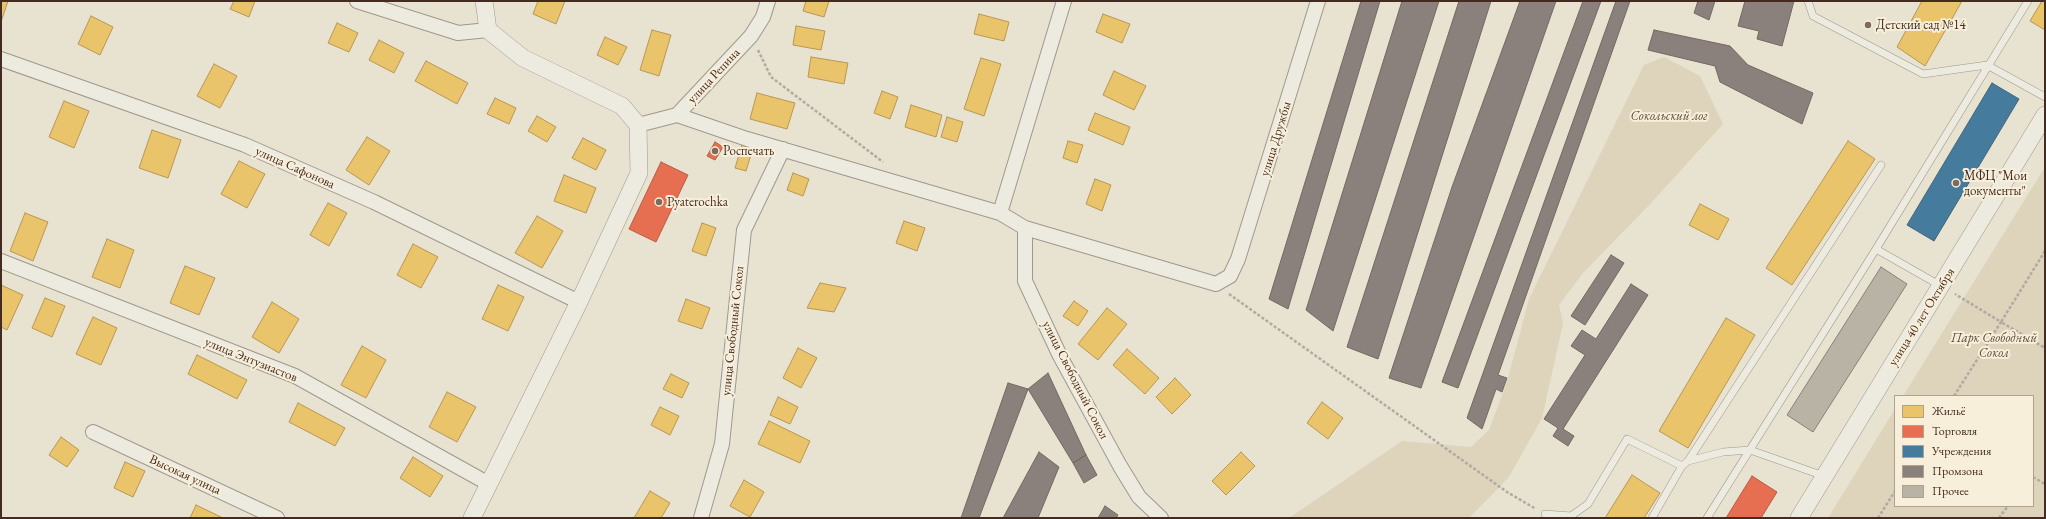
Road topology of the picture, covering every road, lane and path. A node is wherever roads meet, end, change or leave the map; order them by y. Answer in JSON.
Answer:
{"nodes":[{"id":1,"x":357,"y":1,"type":"edge"},
{"id":2,"x":484,"y":1,"type":"edge"},
{"id":3,"x":768,"y":1,"type":"edge"},
{"id":4,"x":1064,"y":1,"type":"edge"},
{"id":5,"x":1318,"y":1,"type":"edge"},
{"id":6,"x":1808,"y":1,"type":"edge"},
{"id":7,"x":2028,"y":1,"type":"edge"},
{"id":8,"x":488,"y":30,"type":"junction"},
{"id":9,"x":751,"y":36,"type":"junction"},
{"id":10,"x":1,"y":59,"type":"edge"},
{"id":11,"x":1987,"y":65,"type":"junction"},
{"id":12,"x":2045,"y":98,"type":"edge"},
{"id":13,"x":677,"y":115,"type":"junction"},
{"id":14,"x":2045,"y":115,"type":"edge"},
{"id":15,"x":638,"y":125,"type":"junction"},
{"id":16,"x":783,"y":150,"type":"junction"},
{"id":17,"x":888,"y":166,"type":"dead end"},
{"id":18,"x":1881,"y":166,"type":"dead end"},
{"id":19,"x":1000,"y":213,"type":"junction"},
{"id":20,"x":1025,"y":228,"type":"junction"},
{"id":21,"x":1876,"y":249,"type":"junction"},
{"id":22,"x":2045,"y":251,"type":"edge"},
{"id":23,"x":1,"y":261,"type":"edge"},
{"id":24,"x":1216,"y":284,"type":"junction"},
{"id":25,"x":1941,"y":286,"type":"junction"},
{"id":26,"x":579,"y":302,"type":"junction"},
{"id":27,"x":2001,"y":322,"type":"junction"},
{"id":28,"x":2045,"y":348,"type":"edge"},
{"id":29,"x":1955,"y":395,"type":"edge"},
{"id":30,"x":93,"y":432,"type":"dead end"},
{"id":31,"x":1750,"y":450,"type":"junction"},
{"id":32,"x":1685,"y":463,"type":"junction"},
{"id":33,"x":1824,"y":476,"type":"junction"},
{"id":34,"x":2034,"y":478,"type":"edge"},
{"id":35,"x":489,"y":484,"type":"junction"},
{"id":36,"x":2045,"y":484,"type":"edge"},
{"id":37,"x":1894,"y":492,"type":"edge"},
{"id":38,"x":2007,"y":507,"type":"edge"},
{"id":39,"x":1547,"y":516,"type":"edge"},
{"id":40,"x":278,"y":518,"type":"edge"},
{"id":41,"x":472,"y":518,"type":"edge"},
{"id":42,"x":701,"y":518,"type":"edge"},
{"id":43,"x":1161,"y":518,"type":"edge"},
{"id":44,"x":1652,"y":518,"type":"edge"},
{"id":45,"x":1707,"y":518,"type":"edge"},
{"id":46,"x":1798,"y":518,"type":"edge"},
{"id":47,"x":1878,"y":518,"type":"edge"},
{"id":48,"x":1999,"y":518,"type":"edge"}],
"edges":[{"from":1,"to":8,"type":"street"},
{"from":2,"to":8,"type":"street"},
{"from":3,"to":9,"type":"street","name":"улица Репина"},
{"from":4,"to":19,"type":"street"},
{"from":5,"to":24,"type":"street","name":"улица Дружбы"},
{"from":6,"to":11,"type":"lane"},
{"from":7,"to":11,"type":"lane"},
{"from":8,"to":15,"type":"street"},
{"from":9,"to":13,"type":"street","name":"улица Репина"},
{"from":9,"to":17,"type":"path"},
{"from":10,"to":26,"type":"street","name":"улица Сафонова"},
{"from":11,"to":12,"type":"lane"},
{"from":11,"to":21,"type":"lane"},
{"from":13,"to":15,"type":"street","name":"улица Репина"},
{"from":13,"to":16,"type":"street"},
{"from":14,"to":25,"type":"street","name":"улица 40 лет Октября"},
{"from":15,"to":26,"type":"street"},
{"from":16,"to":19,"type":"street"},
{"from":16,"to":42,"type":"street","name":"улица Свободный Сокол"},
{"from":18,"to":32,"type":"lane"},
{"from":19,"to":20,"type":"street"},
{"from":20,"to":24,"type":"street"},
{"from":20,"to":43,"type":"street","name":"улица Свободный Сокол"},
{"from":21,"to":25,"type":"lane"},
{"from":21,"to":31,"type":"lane"},
{"from":22,"to":27,"type":"path"},
{"from":23,"to":35,"type":"street","name":"улица Энтузиастов"},
{"from":24,"to":39,"type":"path"},
{"from":25,"to":27,"type":"path"},
{"from":25,"to":33,"type":"street","name":"улица 40 лет Октября"},
{"from":26,"to":35,"type":"street"},
{"from":27,"to":28,"type":"path"},
{"from":27,"to":29,"type":"path"},
{"from":30,"to":40,"type":"street","name":"Высокая улица"},
{"from":31,"to":32,"type":"lane"},
{"from":31,"to":33,"type":"lane"},
{"from":31,"to":45,"type":"lane"},
{"from":32,"to":39,"type":"lane"},
{"from":32,"to":44,"type":"lane"},
{"from":33,"to":46,"type":"street","name":"улица 40 лет Октября"},
{"from":34,"to":36,"type":"path"},
{"from":35,"to":41,"type":"street"},
{"from":37,"to":47,"type":"path"},
{"from":38,"to":48,"type":"path"}]}
